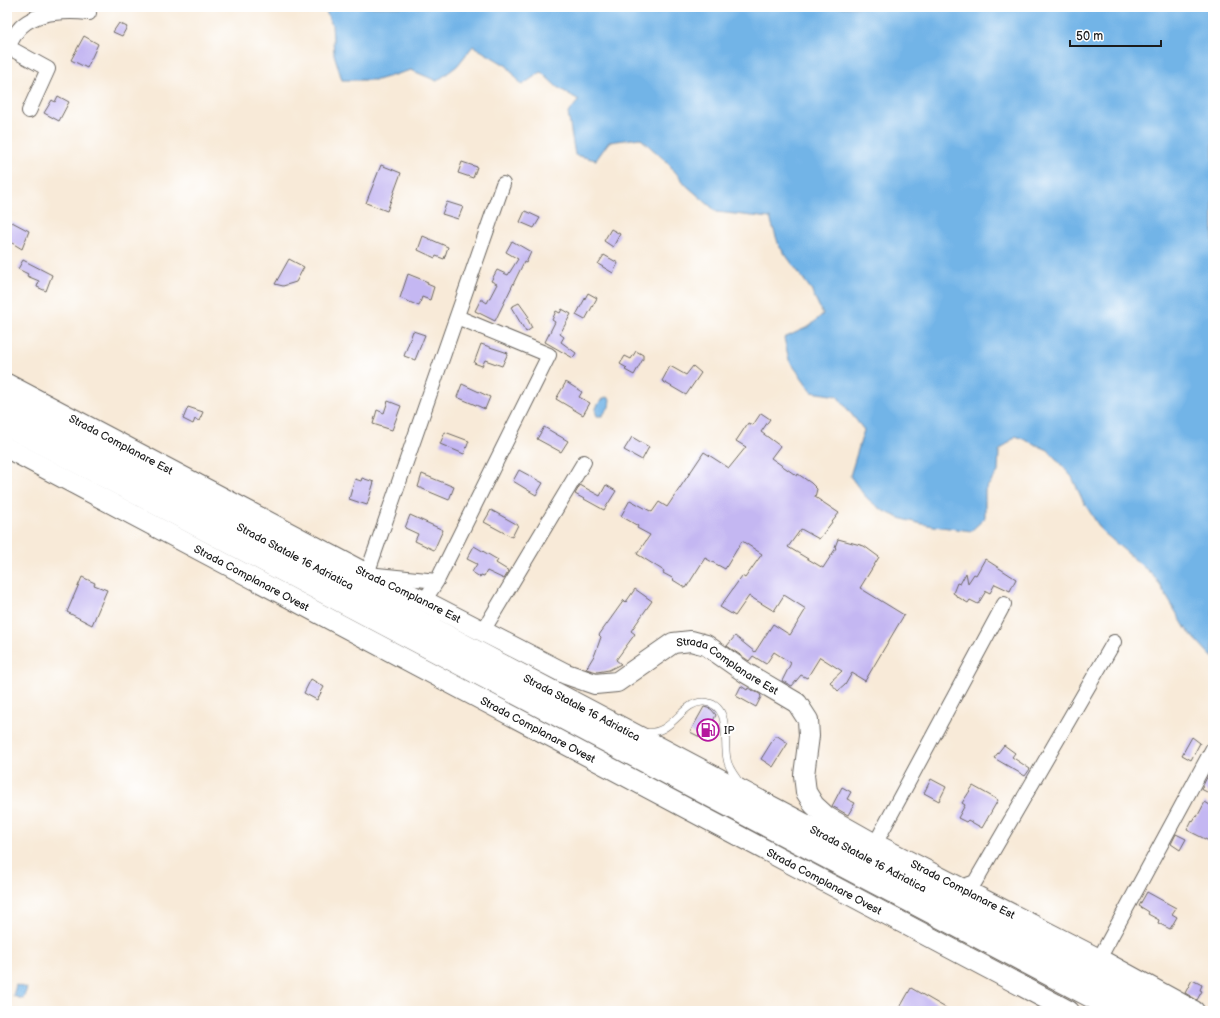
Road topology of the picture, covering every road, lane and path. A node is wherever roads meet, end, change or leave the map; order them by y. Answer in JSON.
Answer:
{"nodes":[{"id":1,"x":89,"y":13,"type":"dead end"},
{"id":2,"x":7,"y":48,"type":"edge"},
{"id":3,"x":29,"y":111,"type":"dead end"},
{"id":4,"x":503,"y":184,"type":"dead end"},
{"id":5,"x":457,"y":317,"type":"junction"},
{"id":6,"x":7,"y":384,"type":"edge"},
{"id":7,"x":7,"y":404,"type":"edge"},
{"id":8,"x":7,"y":425,"type":"edge"},
{"id":9,"x":7,"y":448,"type":"edge"},
{"id":10,"x":584,"y":462,"type":"dead end"},
{"id":11,"x":368,"y":574,"type":"junction"},
{"id":12,"x":437,"y":581,"type":"junction"},
{"id":13,"x":424,"y":600,"type":"junction"},
{"id":14,"x":1004,"y":604,"type":"dead end"},
{"id":15,"x":483,"y":631,"type":"junction"},
{"id":16,"x":1114,"y":642,"type":"dead end"},
{"id":17,"x":623,"y":729,"type":"junction"},
{"id":18,"x":1213,"y":748,"type":"edge"},
{"id":19,"x":750,"y":796,"type":"junction"},
{"id":20,"x":875,"y":844,"type":"junction"},
{"id":21,"x":961,"y":887,"type":"junction"},
{"id":22,"x":1099,"y":959,"type":"junction"},
{"id":23,"x":1069,"y":1011,"type":"edge"},
{"id":24,"x":1119,"y":1011,"type":"edge"},
{"id":25,"x":1157,"y":1011,"type":"edge"},
{"id":26,"x":1194,"y":1011,"type":"edge"}],
"edges":[{"from":1,"to":2,"type":"street"},
{"from":2,"to":3,"type":"street"},
{"from":4,"to":5,"type":"street"},
{"from":5,"to":11,"type":"street"},
{"from":5,"to":12,"type":"street"},
{"from":6,"to":11,"type":"street","name":"Strada Complanare Est"},
{"from":7,"to":17,"type":"highway","name":"Strada Statale 16 Adriatica"},
{"from":8,"to":24,"type":"highway","name":"Strada Statale 16 Adriatica"},
{"from":9,"to":23,"type":"street","name":"Strada Complanare Ovest"},
{"from":10,"to":15,"type":"street"},
{"from":11,"to":12,"type":"street"},
{"from":11,"to":13,"type":"street","name":"Strada Complanare Est"},
{"from":12,"to":13,"type":"street"},
{"from":13,"to":15,"type":"street","name":"Strada Complanare Est"},
{"from":14,"to":20,"type":"street"},
{"from":15,"to":20,"type":"street","name":"Strada Complanare Est"},
{"from":16,"to":21,"type":"street"},
{"from":17,"to":19,"type":"highway","name":"Strada Statale 16 Adriatica"},
{"from":17,"to":19,"type":"lane"},
{"from":18,"to":22,"type":"street"},
{"from":19,"to":25,"type":"highway","name":"Strada Statale 16 Adriatica"},
{"from":20,"to":21,"type":"street","name":"Strada Complanare Est"},
{"from":21,"to":22,"type":"street","name":"Strada Complanare Est"},
{"from":22,"to":26,"type":"street","name":"Strada Complanare Est"}]}
